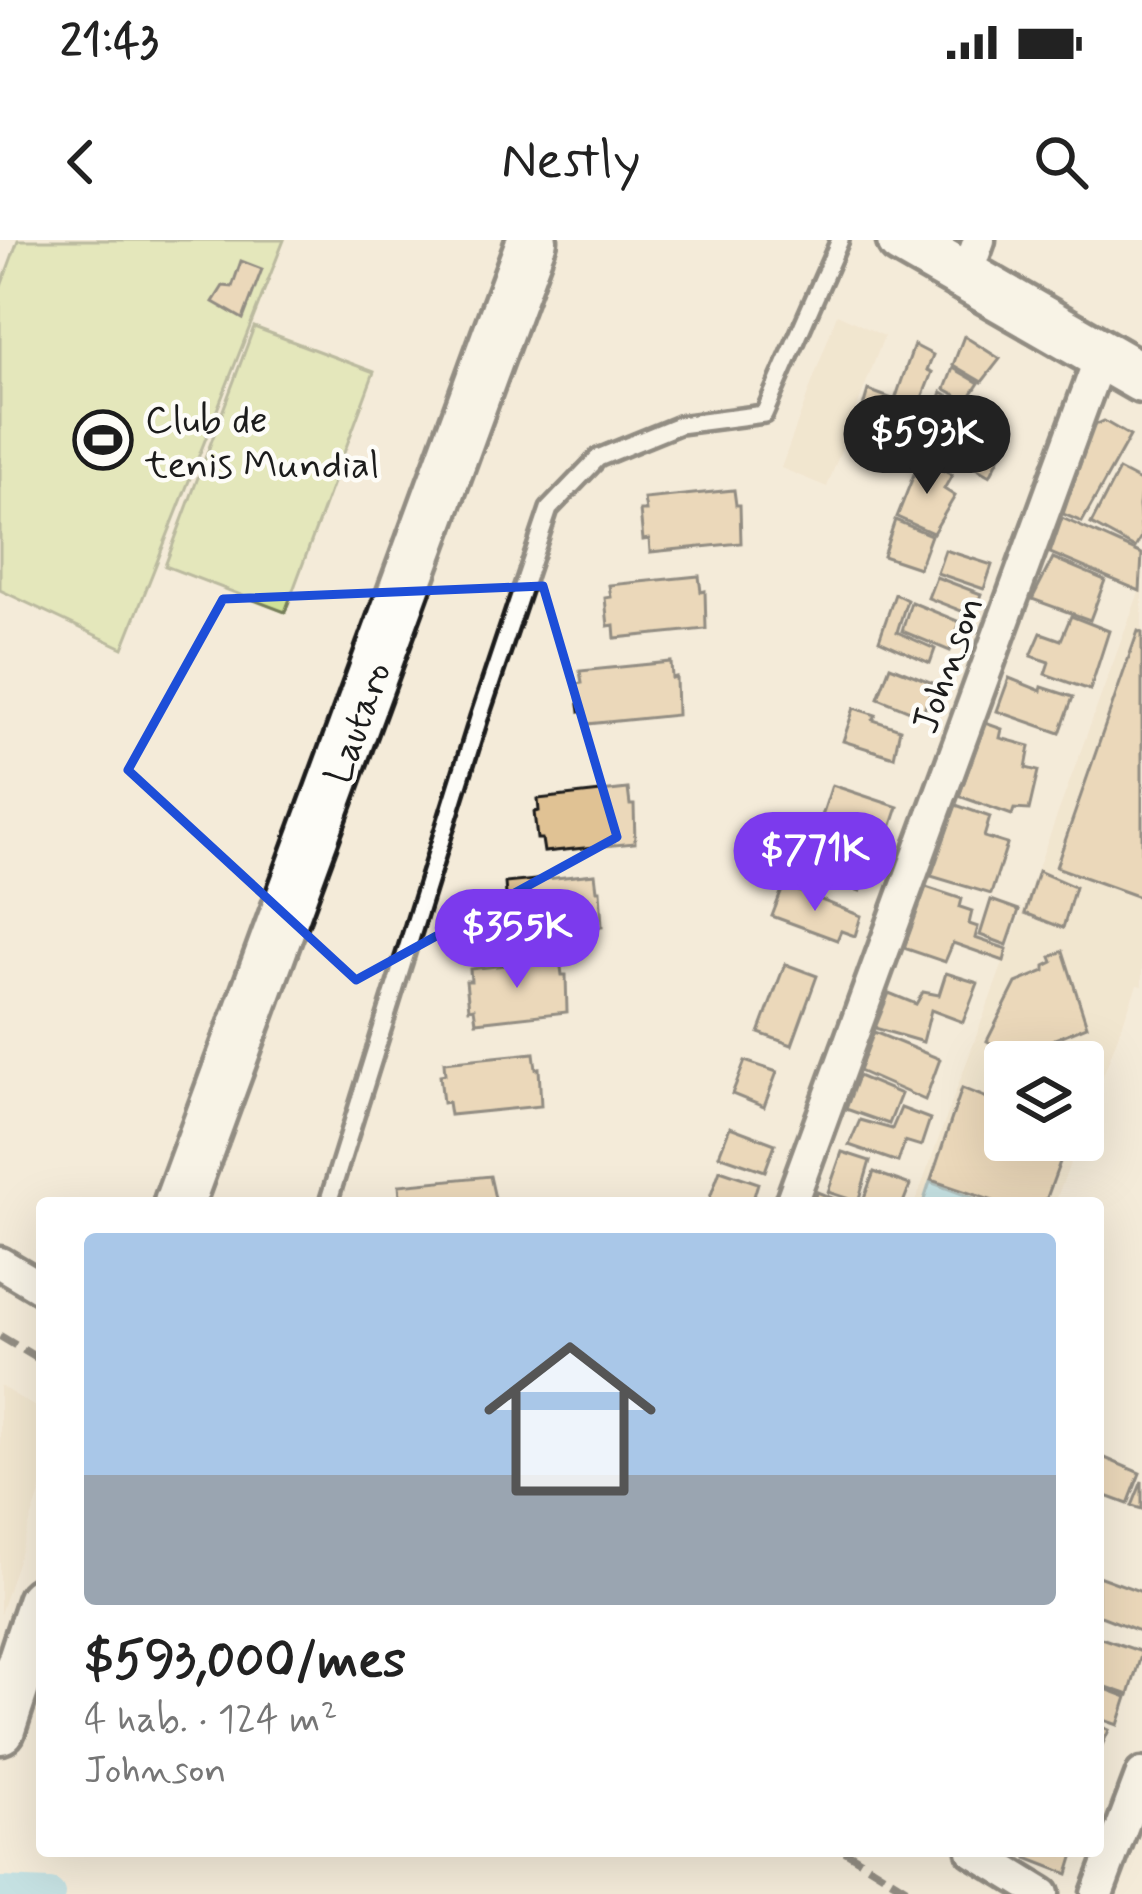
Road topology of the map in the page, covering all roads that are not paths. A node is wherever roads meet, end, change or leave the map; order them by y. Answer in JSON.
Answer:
{"nodes":[{"id":1,"x":532,"y":240,"type":"edge"},
{"id":2,"x":840,"y":240,"type":"edge"},
{"id":3,"x":902,"y":240,"type":"edge"},
{"id":4,"x":972,"y":258,"type":"edge"},
{"id":5,"x":1122,"y":367,"type":"edge"},
{"id":6,"x":181,"y":1197,"type":"edge"},
{"id":7,"x":330,"y":1197,"type":"edge"},
{"id":8,"x":793,"y":1197,"type":"edge"},
{"id":9,"x":0,"y":1263,"type":"edge"},
{"id":10,"x":36,"y":1284,"type":"edge"},
{"id":11,"x":36,"y":1620,"type":"edge"},
{"id":12,"x":0,"y":1729,"type":"edge"},
{"id":13,"x":1142,"y":1774,"type":"edge"},
{"id":14,"x":983,"y":1857,"type":"edge"},
{"id":15,"x":1099,"y":1891,"type":"edge"},
{"id":16,"x":1043,"y":1894,"type":"edge"}],
"edges":[{"from":1,"to":6,"type":"main road","name":"Lautaro"},
{"from":2,"to":7,"type":"lane"},
{"from":3,"to":4,"type":"main road"},
{"from":4,"to":5,"type":"main road"},
{"from":5,"to":8,"type":"street","name":"Johnson"},
{"from":9,"to":10,"type":"street"},
{"from":11,"to":12,"type":"main road"},
{"from":13,"to":15,"type":"street"},
{"from":14,"to":16,"type":"street"}]}
